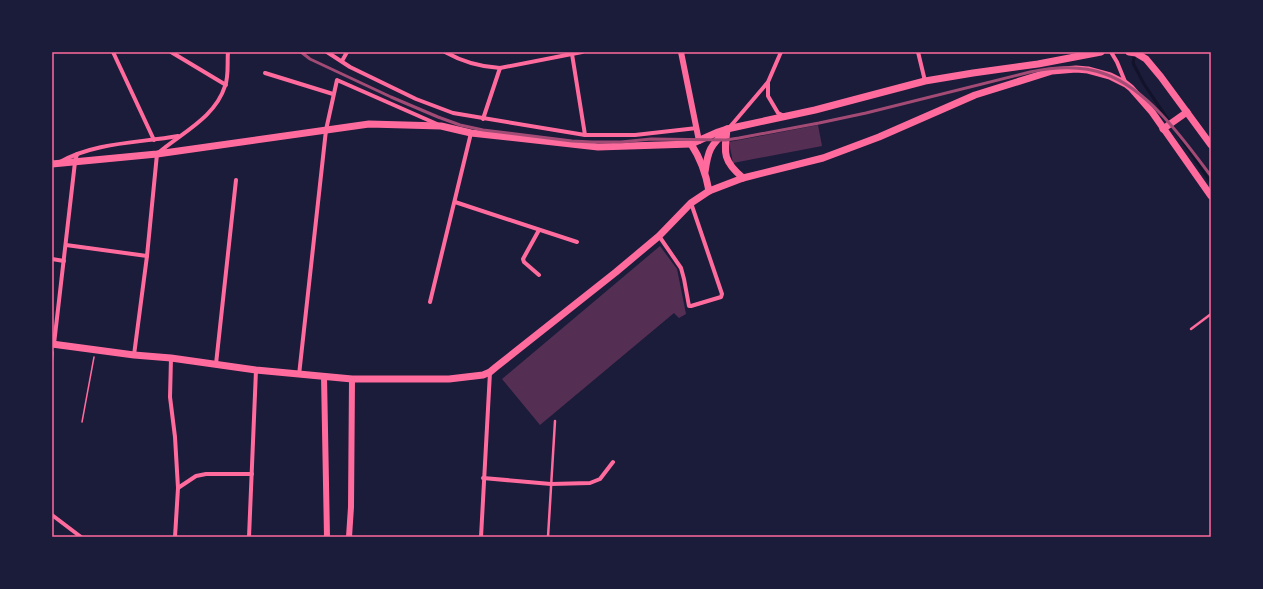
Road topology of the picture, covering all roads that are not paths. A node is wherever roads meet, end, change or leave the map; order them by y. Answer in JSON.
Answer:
{"nodes":[{"id":1,"x":112,"y":52,"type":"edge"},
{"id":2,"x":171,"y":52,"type":"edge"},
{"id":3,"x":228,"y":52,"type":"edge"},
{"id":4,"x":327,"y":52,"type":"edge"},
{"id":5,"x":347,"y":52,"type":"edge"},
{"id":6,"x":445,"y":52,"type":"edge"},
{"id":7,"x":582,"y":52,"type":"edge"},
{"id":8,"x":681,"y":52,"type":"edge"},
{"id":9,"x":781,"y":52,"type":"edge"},
{"id":10,"x":918,"y":52,"type":"edge"},
{"id":11,"x":1101,"y":52,"type":"edge"},
{"id":12,"x":1111,"y":52,"type":"edge"},
{"id":13,"x":1129,"y":52,"type":"edge"},
{"id":14,"x":572,"y":54,"type":"junction"},
{"id":15,"x":342,"y":61,"type":"junction"},
{"id":16,"x":500,"y":68,"type":"junction"},
{"id":17,"x":265,"y":73,"type":"dead end"},
{"id":18,"x":925,"y":81,"type":"junction"},
{"id":19,"x":768,"y":82,"type":"junction"},
{"id":20,"x":1126,"y":84,"type":"junction"},
{"id":21,"x":226,"y":85,"type":"junction"},
{"id":22,"x":334,"y":94,"type":"junction"},
{"id":23,"x":1187,"y":112,"type":"junction"},
{"id":24,"x":784,"y":116,"type":"junction"},
{"id":25,"x":483,"y":119,"type":"junction"},
{"id":26,"x":441,"y":126,"type":"junction"},
{"id":27,"x":727,"y":129,"type":"junction"},
{"id":28,"x":1163,"y":129,"type":"junction"},
{"id":29,"x":326,"y":130,"type":"junction"},
{"id":30,"x":697,"y":130,"type":"junction"},
{"id":31,"x":471,"y":134,"type":"junction"},
{"id":32,"x":585,"y":135,"type":"junction"},
{"id":33,"x":178,"y":136,"type":"junction"},
{"id":34,"x":154,"y":140,"type":"junction"},
{"id":35,"x":699,"y":141,"type":"junction"},
{"id":36,"x":690,"y":144,"type":"junction"},
{"id":37,"x":1211,"y":144,"type":"edge"},
{"id":38,"x":77,"y":154,"type":"junction"},
{"id":39,"x":158,"y":154,"type":"junction"},
{"id":40,"x":75,"y":162,"type":"junction"},
{"id":41,"x":55,"y":164,"type":"edge"},
{"id":42,"x":705,"y":172,"type":"junction"},
{"id":43,"x":743,"y":178,"type":"junction"},
{"id":44,"x":236,"y":180,"type":"dead end"},
{"id":45,"x":709,"y":191,"type":"junction"},
{"id":46,"x":1211,"y":196,"type":"edge"},
{"id":47,"x":455,"y":202,"type":"junction"},
{"id":48,"x":691,"y":203,"type":"junction"},
{"id":49,"x":539,"y":230,"type":"junction"},
{"id":50,"x":658,"y":236,"type":"junction"},
{"id":51,"x":577,"y":242,"type":"dead end"},
{"id":52,"x":66,"y":245,"type":"junction"},
{"id":53,"x":147,"y":256,"type":"junction"},
{"id":54,"x":52,"y":259,"type":"edge"},
{"id":55,"x":64,"y":261,"type":"junction"},
{"id":56,"x":539,"y":275,"type":"dead end"},
{"id":57,"x":430,"y":302,"type":"dead end"},
{"id":58,"x":1211,"y":314,"type":"edge"},
{"id":59,"x":1191,"y":328,"type":"dead end"},
{"id":60,"x":53,"y":344,"type":"edge"},
{"id":61,"x":134,"y":355,"type":"junction"},
{"id":62,"x":171,"y":358,"type":"junction"},
{"id":63,"x":216,"y":364,"type":"junction"},
{"id":64,"x":256,"y":370,"type":"junction"},
{"id":65,"x":490,"y":372,"type":"junction"},
{"id":66,"x":299,"y":375,"type":"junction"},
{"id":67,"x":324,"y":376,"type":"junction"},
{"id":68,"x":352,"y":379,"type":"junction"},
{"id":69,"x":555,"y":422,"type":"dead end"},
{"id":70,"x":613,"y":462,"type":"dead end"},
{"id":71,"x":252,"y":474,"type":"junction"},
{"id":72,"x":483,"y":478,"type":"junction"},
{"id":73,"x":551,"y":484,"type":"junction"},
{"id":74,"x":178,"y":488,"type":"junction"},
{"id":75,"x":52,"y":515,"type":"edge"},
{"id":76,"x":80,"y":537,"type":"edge"},
{"id":77,"x":175,"y":537,"type":"edge"},
{"id":78,"x":249,"y":537,"type":"edge"},
{"id":79,"x":327,"y":537,"type":"edge"},
{"id":80,"x":349,"y":537,"type":"edge"},
{"id":81,"x":480,"y":537,"type":"edge"},
{"id":82,"x":548,"y":537,"type":"edge"}],
"edges":[{"from":1,"to":34,"type":"street"},
{"from":2,"to":21,"type":"street"},
{"from":3,"to":21,"type":"street"},
{"from":4,"to":15,"type":"street"},
{"from":5,"to":15,"type":"street"},
{"from":6,"to":16,"type":"street"},
{"from":7,"to":14,"type":"street"},
{"from":8,"to":30,"type":"street"},
{"from":9,"to":19,"type":"street"},
{"from":10,"to":18,"type":"street"},
{"from":11,"to":18,"type":"main road"},
{"from":12,"to":20,"type":"street"},
{"from":13,"to":23,"type":"main road"},
{"from":14,"to":16,"type":"street"},
{"from":14,"to":32,"type":"street"},
{"from":15,"to":25,"type":"street"},
{"from":16,"to":25,"type":"street"},
{"from":17,"to":22,"type":"street"},
{"from":18,"to":24,"type":"main road"},
{"from":19,"to":24,"type":"street"},
{"from":19,"to":27,"type":"street"},
{"from":20,"to":28,"type":"main road"},
{"from":20,"to":43,"type":"main road"},
{"from":21,"to":33,"type":"street"},
{"from":22,"to":26,"type":"street"},
{"from":22,"to":29,"type":"street"},
{"from":23,"to":28,"type":"main road"},
{"from":23,"to":37,"type":"main road"},
{"from":24,"to":27,"type":"main road"},
{"from":25,"to":32,"type":"street"},
{"from":26,"to":29,"type":"main road"},
{"from":26,"to":31,"type":"main road"},
{"from":27,"to":35,"type":"main road"},
{"from":27,"to":42,"type":"main road"},
{"from":27,"to":43,"type":"main road"},
{"from":28,"to":46,"type":"main road"},
{"from":29,"to":39,"type":"main road"},
{"from":29,"to":66,"type":"street"},
{"from":30,"to":32,"type":"street"},
{"from":30,"to":35,"type":"street"},
{"from":31,"to":36,"type":"main road"},
{"from":31,"to":47,"type":"street"},
{"from":33,"to":34,"type":"street"},
{"from":33,"to":39,"type":"street"},
{"from":34,"to":38,"type":"street"},
{"from":35,"to":36,"type":"main road"},
{"from":36,"to":42,"type":"main road"},
{"from":38,"to":40,"type":"street"},
{"from":38,"to":41,"type":"street"},
{"from":39,"to":40,"type":"main road"},
{"from":39,"to":53,"type":"street"},
{"from":40,"to":41,"type":"main road"},
{"from":40,"to":52,"type":"street"},
{"from":42,"to":45,"type":"main road"},
{"from":43,"to":45,"type":"main road"},
{"from":44,"to":63,"type":"street"},
{"from":45,"to":48,"type":"main road"},
{"from":47,"to":49,"type":"street"},
{"from":47,"to":57,"type":"street"},
{"from":48,"to":50,"type":"main road"},
{"from":48,"to":50,"type":"street"},
{"from":49,"to":51,"type":"street"},
{"from":49,"to":56,"type":"street"},
{"from":50,"to":65,"type":"main road"},
{"from":52,"to":53,"type":"street"},
{"from":52,"to":55,"type":"street"},
{"from":53,"to":61,"type":"street"},
{"from":54,"to":55,"type":"street"},
{"from":55,"to":60,"type":"street"},
{"from":58,"to":59,"type":"lane"},
{"from":60,"to":61,"type":"main road"},
{"from":61,"to":62,"type":"main road"},
{"from":62,"to":63,"type":"main road"},
{"from":62,"to":74,"type":"street"},
{"from":63,"to":64,"type":"main road"},
{"from":64,"to":66,"type":"main road"},
{"from":64,"to":71,"type":"street"},
{"from":65,"to":68,"type":"main road"},
{"from":65,"to":72,"type":"street"},
{"from":66,"to":67,"type":"main road"},
{"from":67,"to":68,"type":"main road"},
{"from":67,"to":79,"type":"street"},
{"from":68,"to":80,"type":"street"},
{"from":69,"to":73,"type":"lane"},
{"from":70,"to":73,"type":"street"},
{"from":71,"to":74,"type":"street"},
{"from":71,"to":78,"type":"street"},
{"from":72,"to":73,"type":"street"},
{"from":72,"to":81,"type":"street"},
{"from":73,"to":82,"type":"lane"},
{"from":74,"to":77,"type":"street"},
{"from":75,"to":76,"type":"street"}]}
